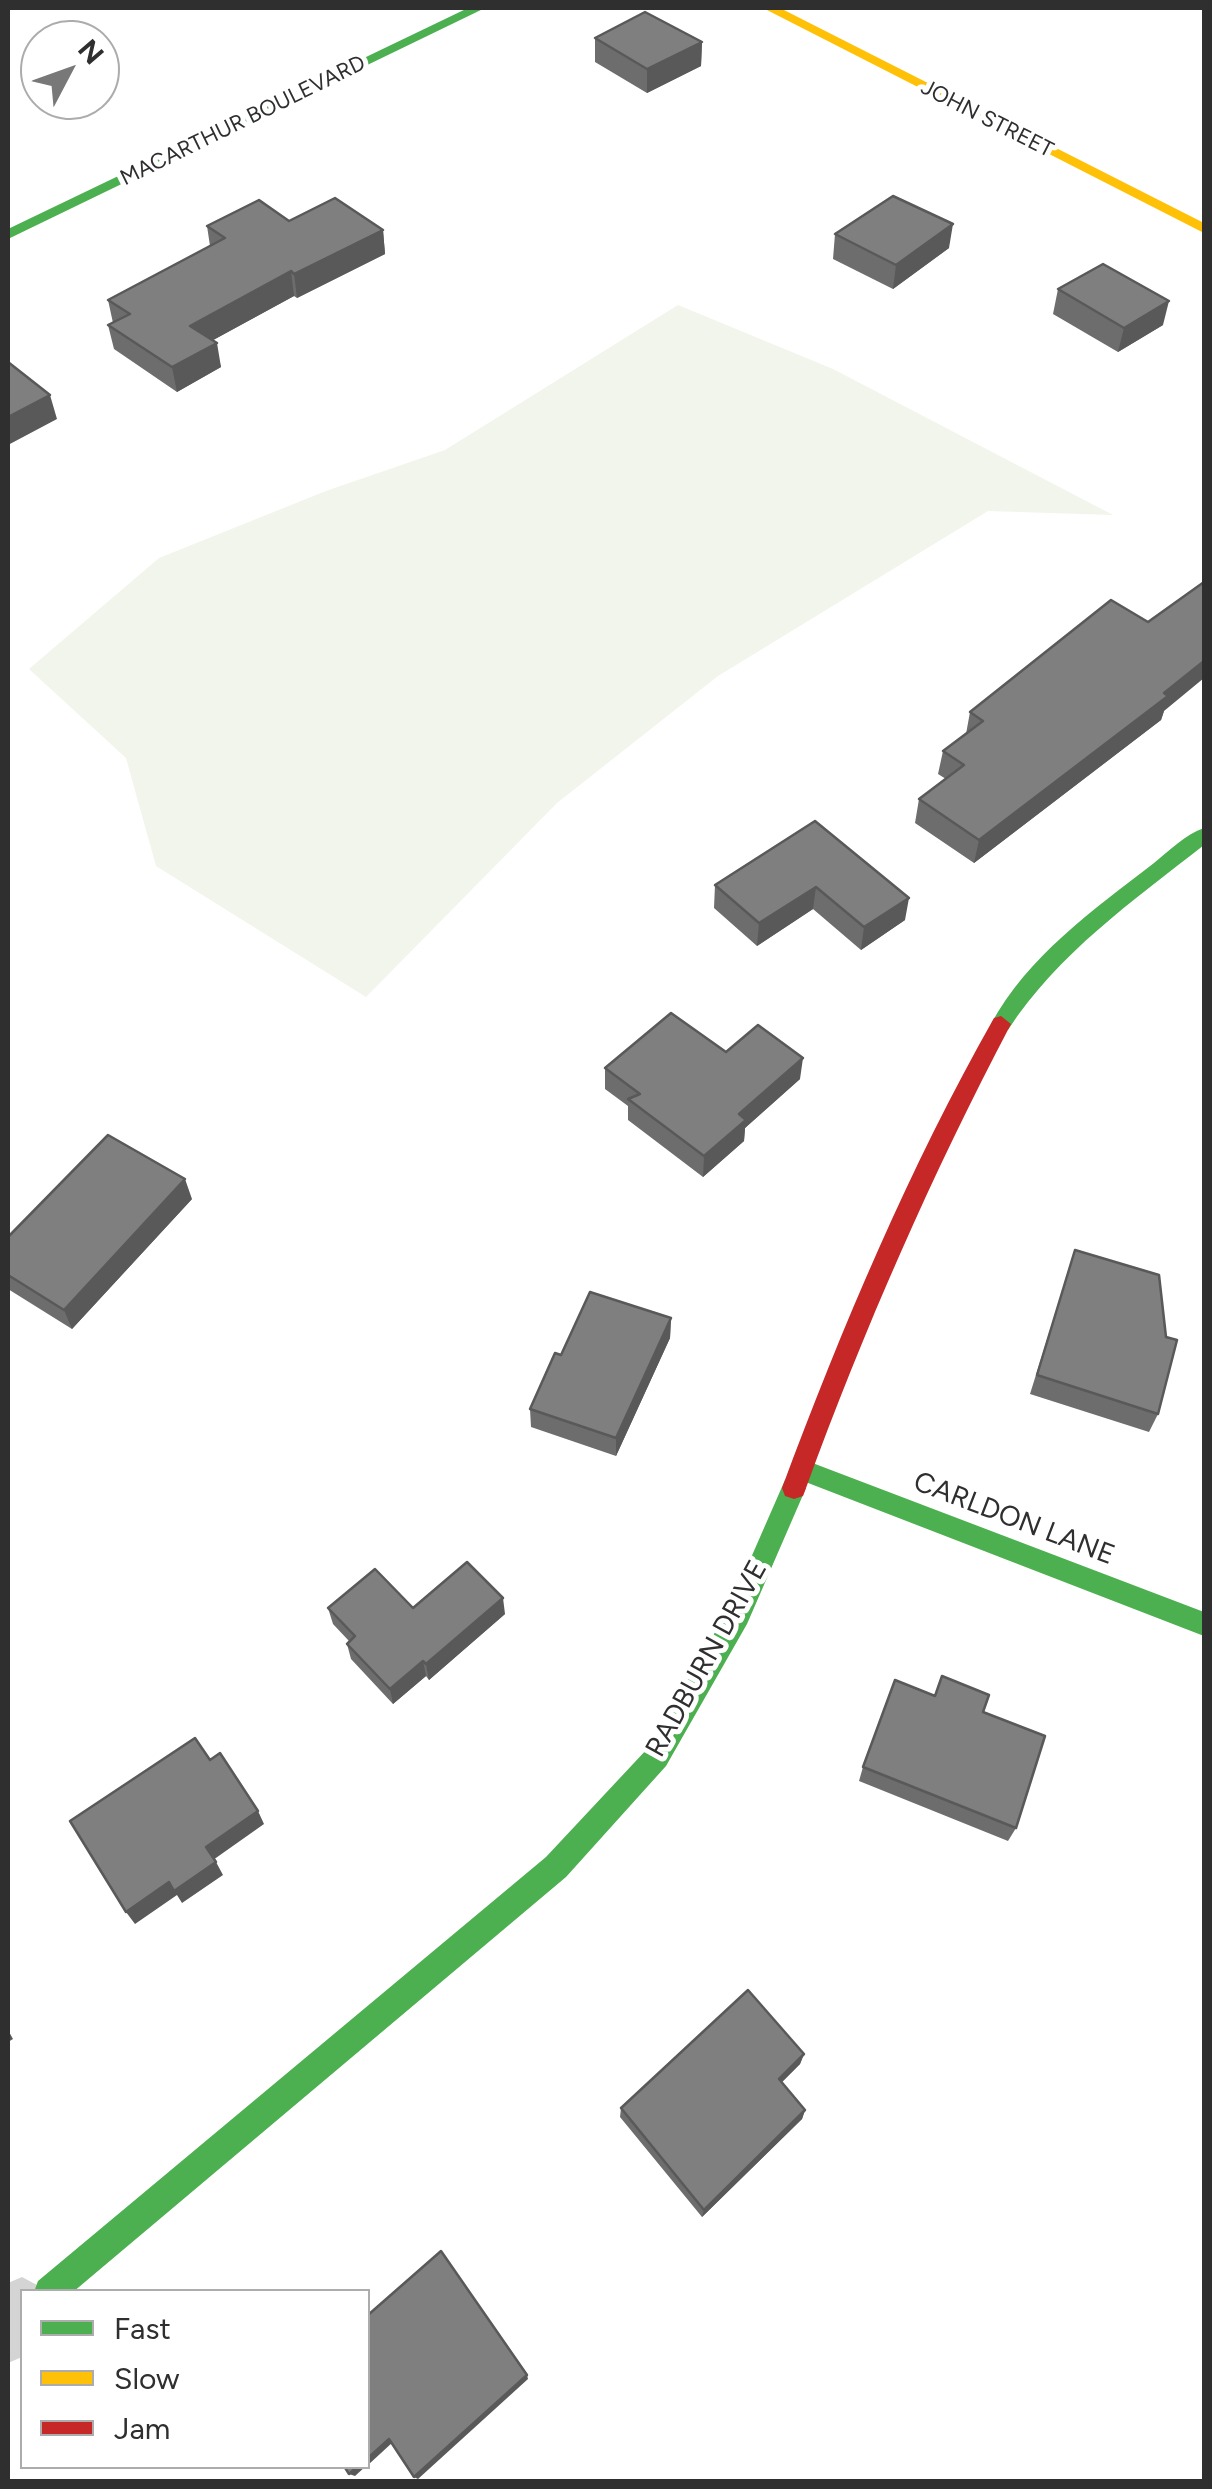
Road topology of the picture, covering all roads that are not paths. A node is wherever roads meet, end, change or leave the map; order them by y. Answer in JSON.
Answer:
{"nodes":[{"id":1,"x":478,"y":8,"type":"edge"},
{"id":2,"x":770,"y":8,"type":"edge"},
{"id":3,"x":1204,"y":229,"type":"edge"},
{"id":4,"x":8,"y":235,"type":"edge"},
{"id":5,"x":1204,"y":835,"type":"edge"},
{"id":6,"x":802,"y":1470,"type":"junction"},
{"id":7,"x":1204,"y":1624,"type":"edge"},
{"id":8,"x":53,"y":2289,"type":"edge"}],
"edges":[{"from":1,"to":4,"type":"street","name":"MACARTHUR BOULEVARD"},
{"from":2,"to":3,"type":"street","name":"JOHN STREET"},
{"from":5,"to":6,"type":"street","name":"RADBURN DRIVE"},
{"from":6,"to":7,"type":"street","name":"CARLDON LANE"},
{"from":6,"to":8,"type":"street","name":"RADBURN DRIVE"}]}
